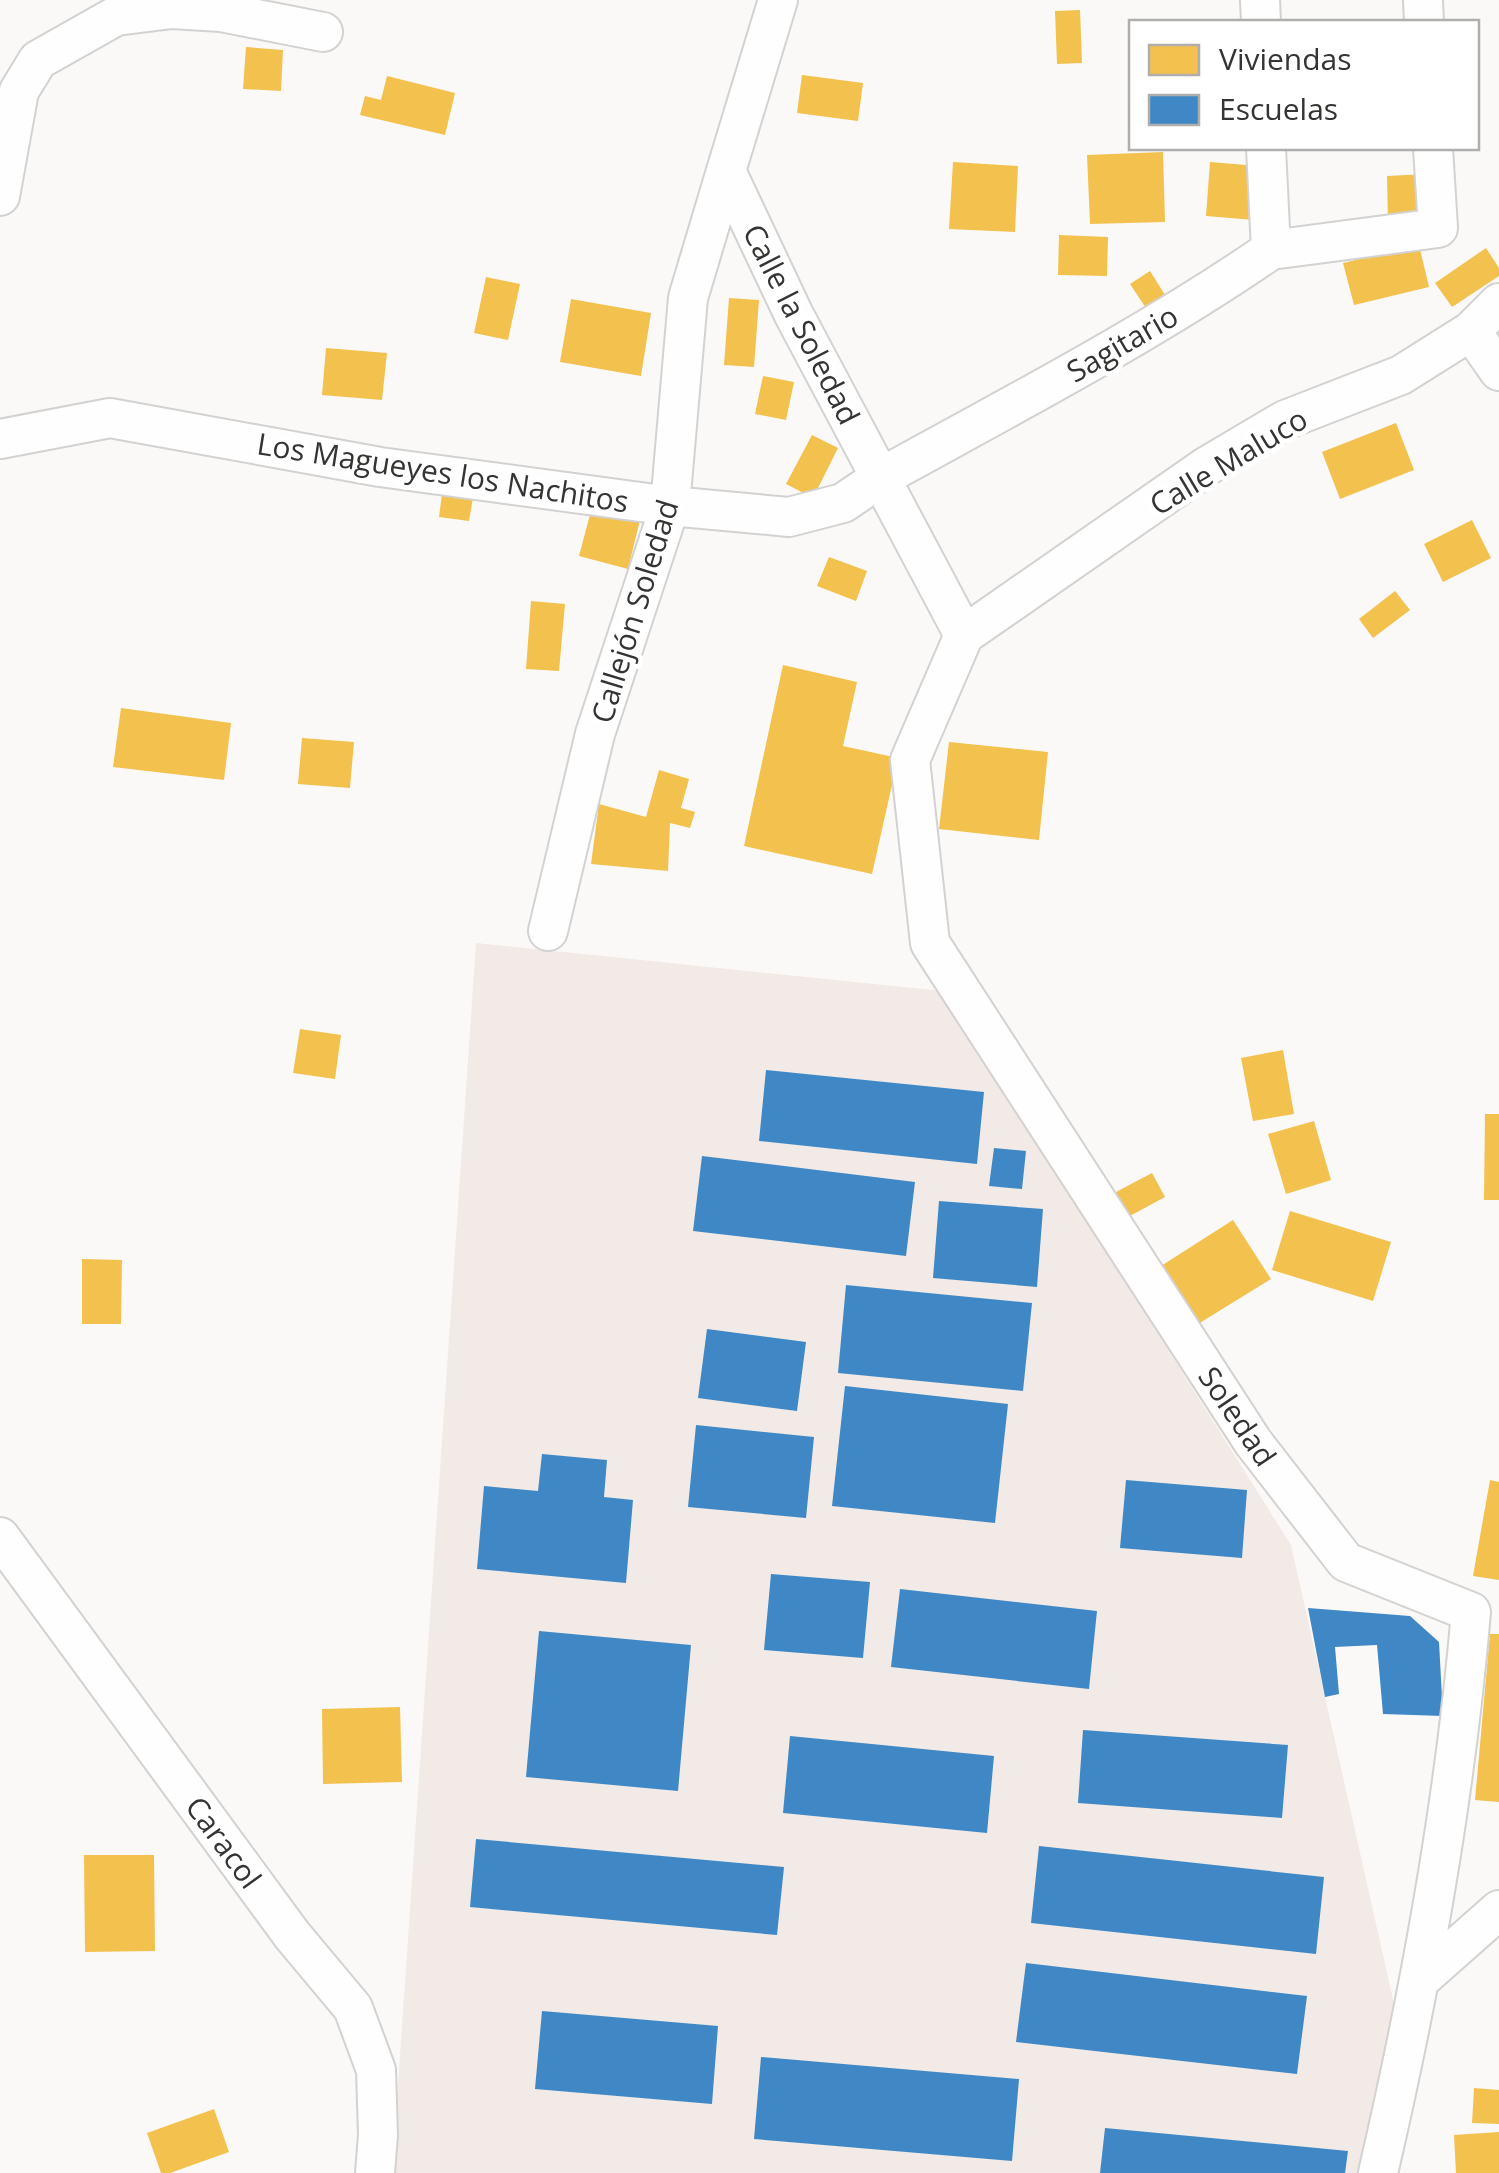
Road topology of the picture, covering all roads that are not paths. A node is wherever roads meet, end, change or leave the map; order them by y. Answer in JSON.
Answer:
{"nodes":[{"id":1,"x":778,"y":0,"type":"edge"},
{"id":2,"x":324,"y":32,"type":"dead end"},
{"id":3,"x":1266,"y":150,"type":"edge"},
{"id":4,"x":1433,"y":150,"type":"edge"},
{"id":5,"x":726,"y":171,"type":"junction"},
{"id":6,"x":0,"y":196,"type":"edge"},
{"id":7,"x":1270,"y":250,"type":"junction"},
{"id":8,"x":1499,"y":302,"type":"edge"},
{"id":9,"x":1471,"y":331,"type":"junction"},
{"id":10,"x":1499,"y":371,"type":"edge"},
{"id":11,"x":0,"y":439,"type":"edge"},
{"id":12,"x":880,"y":478,"type":"junction"},
{"id":13,"x":670,"y":506,"type":"junction"},
{"id":14,"x":964,"y":634,"type":"junction"},
{"id":15,"x":548,"y":931,"type":"dead end"},
{"id":16,"x":0,"y":1537,"type":"edge"},
{"id":17,"x":1485,"y":1611,"type":"edge"},
{"id":18,"x":1499,"y":1910,"type":"edge"},
{"id":19,"x":1422,"y":1978,"type":"junction"},
{"id":20,"x":375,"y":2173,"type":"edge"},
{"id":21,"x":1378,"y":2173,"type":"edge"}],
"edges":[{"from":1,"to":5,"type":"street"},
{"from":2,"to":6,"type":"street"},
{"from":3,"to":7,"type":"street"},
{"from":4,"to":7,"type":"street"},
{"from":5,"to":12,"type":"street","name":"Calle la Soledad"},
{"from":5,"to":13,"type":"street","name":"Callejón Soledad"},
{"from":7,"to":12,"type":"street","name":"Sagitario"},
{"from":8,"to":9,"type":"street","name":"Calle Maluco"},
{"from":9,"to":10,"type":"street"},
{"from":9,"to":14,"type":"street","name":"Calle Maluco"},
{"from":11,"to":13,"type":"street","name":"Los Magueyes los Nachitos"},
{"from":12,"to":13,"type":"street","name":"Los Magueyes los Nachitos"},
{"from":12,"to":14,"type":"street","name":"Calle la Soledad"},
{"from":13,"to":15,"type":"street","name":"Callejón Soledad"},
{"from":14,"to":17,"type":"street","name":"Soledad"},
{"from":16,"to":20,"type":"street","name":"Caracol"},
{"from":17,"to":19,"type":"street","name":"Soledad"},
{"from":18,"to":19,"type":"street"},
{"from":19,"to":21,"type":"street","name":"Soledad"}]}
